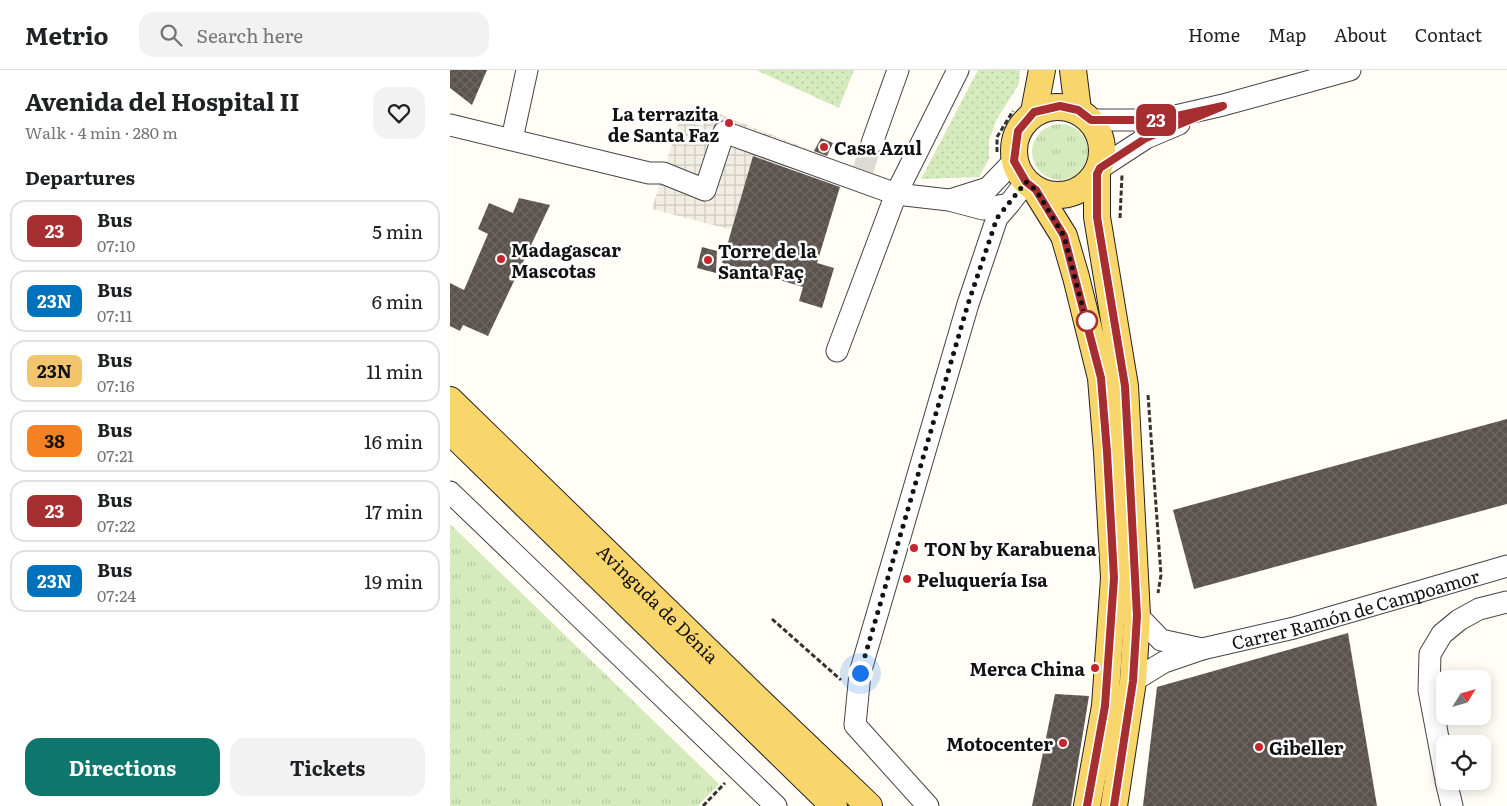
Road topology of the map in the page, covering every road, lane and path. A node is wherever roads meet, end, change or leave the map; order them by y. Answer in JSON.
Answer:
{"nodes":[{"id":1,"x":527,"y":70,"type":"edge"},
{"id":2,"x":898,"y":70,"type":"edge"},
{"id":3,"x":958,"y":70,"type":"edge"},
{"id":4,"x":1042,"y":70,"type":"edge"},
{"id":5,"x":1073,"y":70,"type":"edge"},
{"id":6,"x":1350,"y":70,"type":"edge"},
{"id":7,"x":1223,"y":106,"type":"junction"},
{"id":8,"x":1034,"y":112,"type":"junction"},
{"id":9,"x":1084,"y":115,"type":"junction"},
{"id":10,"x":450,"y":125,"type":"edge"},
{"id":11,"x":512,"y":139,"type":"junction"},
{"id":12,"x":872,"y":143,"type":"tunnel mouth"},
{"id":13,"x":1099,"y":171,"type":"junction"},
{"id":14,"x":1026,"y":178,"type":"junction"},
{"id":15,"x":892,"y":192,"type":"junction"},
{"id":16,"x":949,"y":200,"type":"junction"},
{"id":17,"x":1009,"y":204,"type":"junction"},
{"id":18,"x":837,"y":351,"type":"dead end"},
{"id":19,"x":450,"y":400,"type":"edge"},
{"id":20,"x":450,"y":431,"type":"edge"},
{"id":21,"x":450,"y":492,"type":"edge"},
{"id":22,"x":1507,"y":566,"type":"edge"},
{"id":23,"x":1507,"y":602,"type":"edge"},
{"id":24,"x":1137,"y":616,"type":"junction"},
{"id":25,"x":1202,"y":649,"type":"junction"},
{"id":26,"x":1133,"y":681,"type":"junction"},
{"id":27,"x":1438,"y":735,"type":"edge"},
{"id":28,"x":737,"y":770,"type":"junction"},
{"id":29,"x":1448,"y":790,"type":"edge"},
{"id":30,"x":703,"y":806,"type":"edge"},
{"id":31,"x":776,"y":806,"type":"edge"},
{"id":32,"x":834,"y":806,"type":"edge"},
{"id":33,"x":869,"y":806,"type":"edge"},
{"id":34,"x":928,"y":806,"type":"edge"},
{"id":35,"x":1087,"y":806,"type":"edge"},
{"id":36,"x":1114,"y":806,"type":"edge"},
{"id":37,"x":1452,"y":806,"type":"edge"}],
"edges":[{"from":1,"to":11,"type":"street"},
{"from":2,"to":12,"type":"street"},
{"from":3,"to":15,"type":"street"},
{"from":4,"to":8,"type":"main road"},
{"from":5,"to":9,"type":"main road"},
{"from":6,"to":7,"type":"street"},
{"from":7,"to":9,"type":"street"},
{"from":7,"to":13,"type":"street"},
{"from":8,"to":9,"type":"main road"},
{"from":8,"to":14,"type":"main road"},
{"from":9,"to":13,"type":"main road"},
{"from":10,"to":11,"type":"street"},
{"from":11,"to":15,"type":"street"},
{"from":13,"to":14,"type":"main road"},
{"from":13,"to":24,"type":"main road"},
{"from":14,"to":16,"type":"street"},
{"from":14,"to":17,"type":"street"},
{"from":14,"to":35,"type":"main road"},
{"from":15,"to":16,"type":"street"},
{"from":15,"to":18,"type":"street"},
{"from":16,"to":17,"type":"street"},
{"from":17,"to":34,"type":"street"},
{"from":19,"to":33,"type":"main road","name":"Avinguda de Dénia"},
{"from":20,"to":32,"type":"main road","name":"Avinguda de Dénia"},
{"from":21,"to":28,"type":"street"},
{"from":22,"to":25,"type":"street","name":"Carrer Ramón de Campoamor"},
{"from":23,"to":27,"type":"street"},
{"from":24,"to":25,"type":"street","name":"Carrer Ramón de Campoamor"},
{"from":24,"to":26,"type":"main road"},
{"from":25,"to":26,"type":"street","name":"Carrer Ramón de Campoamor"},
{"from":26,"to":36,"type":"main road"},
{"from":28,"to":30,"type":"path"},
{"from":28,"to":31,"type":"street"},
{"from":29,"to":37,"type":"street"}]}
